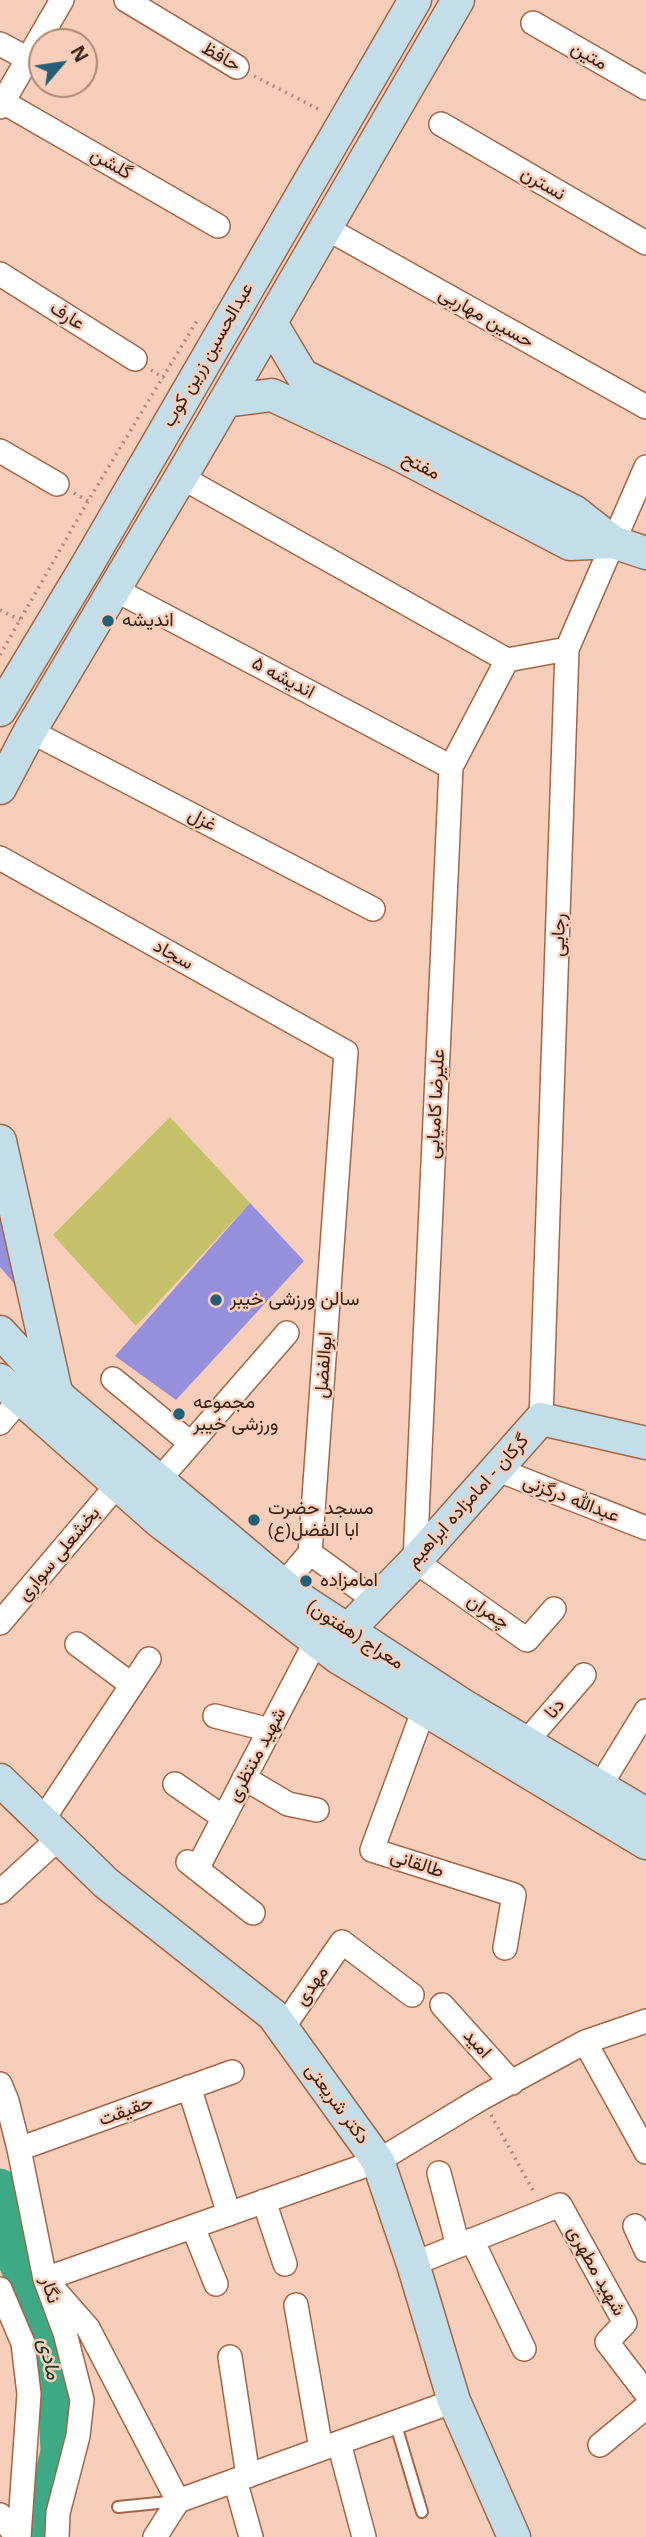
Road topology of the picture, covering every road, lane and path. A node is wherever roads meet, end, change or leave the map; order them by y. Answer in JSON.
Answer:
{"nodes":[{"id":1,"x":62,"y":0,"type":"edge"},
{"id":2,"x":125,"y":0,"type":"edge"},
{"id":3,"x":415,"y":0,"type":"edge"},
{"id":4,"x":458,"y":0,"type":"edge"},
{"id":5,"x":533,"y":23,"type":"dead end"},
{"id":6,"x":46,"y":28,"type":"edge"},
{"id":7,"x":0,"y":44,"type":"edge"},
{"id":8,"x":28,"y":60,"type":"joint"},
{"id":9,"x":237,"y":67,"type":"joint"},
{"id":10,"x":646,"y":88,"type":"edge"},
{"id":11,"x":2,"y":104,"type":"edge"},
{"id":12,"x":320,"y":110,"type":"dead end"},
{"id":13,"x":441,"y":124,"type":"dead end"},
{"id":14,"x":218,"y":226,"type":"dead end"},
{"id":15,"x":326,"y":228,"type":"junction"},
{"id":16,"x":646,"y":243,"type":"edge"},
{"id":17,"x":0,"y":274,"type":"edge"},
{"id":18,"x":203,"y":311,"type":"dead end"},
{"id":19,"x":271,"y":323,"type":"junction"},
{"id":20,"x":135,"y":359,"type":"dead end"},
{"id":21,"x":225,"y":401,"type":"junction"},
{"id":22,"x":646,"y":407,"type":"edge"},
{"id":23,"x":0,"y":451,"type":"edge"},
{"id":24,"x":646,"y":467,"type":"edge"},
{"id":25,"x":181,"y":477,"type":"junction"},
{"id":26,"x":57,"y":484,"type":"dead end"},
{"id":27,"x":613,"y":542,"type":"junction"},
{"id":28,"x":646,"y":553,"type":"edge"},
{"id":29,"x":114,"y":589,"type":"junction"},
{"id":30,"x":0,"y":610,"type":"edge"},
{"id":31,"x":20,"y":620,"type":"junction"},
{"id":32,"x":568,"y":649,"type":"junction"},
{"id":33,"x":0,"y":655,"type":"edge"},
{"id":34,"x":507,"y":660,"type":"junction"},
{"id":35,"x":0,"y":710,"type":"edge"},
{"id":36,"x":30,"y":731,"type":"junction"},
{"id":37,"x":451,"y":768,"type":"junction"},
{"id":38,"x":0,"y":788,"type":"edge"},
{"id":39,"x":0,"y":858,"type":"edge"},
{"id":40,"x":373,"y":909,"type":"dead end"},
{"id":41,"x":346,"y":1052,"type":"joint"},
{"id":42,"x":0,"y":1142,"type":"edge"},
{"id":43,"x":0,"y":1332,"type":"edge"},
{"id":44,"x":287,"y":1333,"type":"dead end"},
{"id":45,"x":113,"y":1379,"type":"dead end"},
{"id":46,"x":10,"y":1389,"type":"edge"},
{"id":47,"x":57,"y":1393,"type":"junction"},
{"id":48,"x":541,"y":1419,"type":"junction"},
{"id":49,"x":0,"y":1423,"type":"edge"},
{"id":50,"x":183,"y":1437,"type":"dead end"},
{"id":51,"x":646,"y":1443,"type":"edge"},
{"id":52,"x":496,"y":1469,"type":"junction"},
{"id":53,"x":159,"y":1480,"type":"junction"},
{"id":54,"x":118,"y":1484,"type":"junction"},
{"id":55,"x":646,"y":1528,"type":"edge"},
{"id":56,"x":310,"y":1553,"type":"junction"},
{"id":57,"x":415,"y":1561,"type":"junction"},
{"id":58,"x":283,"y":1585,"type":"junction"},
{"id":59,"x":376,"y":1601,"type":"junction"},
{"id":60,"x":554,"y":1609,"type":"dead end"},
{"id":61,"x":0,"y":1623,"type":"edge"},
{"id":62,"x":348,"y":1630,"type":"junction"},
{"id":63,"x":316,"y":1640,"type":"junction"},
{"id":64,"x":77,"y":1644,"type":"dead end"},
{"id":65,"x":149,"y":1658,"type":"dead end"},
{"id":66,"x":584,"y":1675,"type":"dead end"},
{"id":67,"x":132,"y":1685,"type":"junction"},
{"id":68,"x":424,"y":1709,"type":"junction"},
{"id":69,"x":646,"y":1711,"type":"edge"},
{"id":70,"x":215,"y":1716,"type":"dead end"},
{"id":71,"x":270,"y":1730,"type":"junction"},
{"id":72,"x":526,"y":1742,"type":"junction"},
{"id":73,"x":244,"y":1778,"type":"junction"},
{"id":74,"x":0,"y":1781,"type":"edge"},
{"id":75,"x":175,"y":1784,"type":"dead end"},
{"id":76,"x":600,"y":1786,"type":"junction"},
{"id":77,"x":317,"y":1810,"type":"dead end"},
{"id":78,"x":224,"y":1818,"type":"junction"},
{"id":79,"x":51,"y":1830,"type":"junction"},
{"id":80,"x":645,"y":1833,"type":"edge"},
{"id":81,"x":0,"y":1892,"type":"edge"},
{"id":82,"x":253,"y":1913,"type":"dead end"},
{"id":83,"x":505,"y":1948,"type":"dead end"},
{"id":84,"x":412,"y":1995,"type":"dead end"},
{"id":85,"x":442,"y":2005,"type":"dead end"},
{"id":86,"x":646,"y":2021,"type":"edge"},
{"id":87,"x":282,"y":2029,"type":"junction"},
{"id":88,"x":585,"y":2042,"type":"junction"},
{"id":89,"x":232,"y":2072,"type":"dead end"},
{"id":90,"x":512,"y":2082,"type":"junction"},
{"id":91,"x":0,"y":2084,"type":"edge"},
{"id":92,"x":189,"y":2087,"type":"junction"},
{"id":93,"x":482,"y":2098,"type":"junction"},
{"id":94,"x":19,"y":2149,"type":"junction"},
{"id":95,"x":646,"y":2152,"type":"edge"},
{"id":96,"x":378,"y":2161,"type":"junction"},
{"id":97,"x":439,"y":2173,"type":"dead end"},
{"id":98,"x":264,"y":2202,"type":"junction"},
{"id":99,"x":545,"y":2211,"type":"junction"},
{"id":100,"x":229,"y":2214,"type":"junction"},
{"id":101,"x":635,"y":2226,"type":"dead end"},
{"id":102,"x":193,"y":2227,"type":"junction"},
{"id":103,"x":465,"y":2243,"type":"junction"},
{"id":104,"x":646,"y":2250,"type":"edge"},
{"id":105,"x":285,"y":2264,"type":"dead end"},
{"id":106,"x":413,"y":2264,"type":"junction"},
{"id":107,"x":45,"y":2279,"type":"junction"},
{"id":108,"x":216,"y":2284,"type":"dead end"},
{"id":109,"x":0,"y":2289,"type":"edge"},
{"id":110,"x":296,"y":2305,"type":"dead end"},
{"id":111,"x":524,"y":2349,"type":"dead end"},
{"id":112,"x":230,"y":2357,"type":"dead end"},
{"id":113,"x":646,"y":2393,"type":"edge"},
{"id":114,"x":454,"y":2400,"type":"junction"},
{"id":115,"x":646,"y":2407,"type":"edge"},
{"id":116,"x":395,"y":2422,"type":"junction"},
{"id":117,"x":600,"y":2445,"type":"dead end"},
{"id":118,"x":330,"y":2446,"type":"junction"},
{"id":119,"x":242,"y":2478,"type":"junction"},
{"id":120,"x":178,"y":2501,"type":"junction"},
{"id":121,"x":118,"y":2507,"type":"dead end"},
{"id":122,"x":422,"y":2512,"type":"dead end"},
{"id":123,"x":0,"y":2515,"type":"edge"},
{"id":124,"x":18,"y":2537,"type":"edge"},
{"id":125,"x":57,"y":2537,"type":"edge"},
{"id":126,"x":155,"y":2537,"type":"edge"},
{"id":127,"x":251,"y":2537,"type":"edge"},
{"id":128,"x":364,"y":2537,"type":"edge"},
{"id":129,"x":514,"y":2537,"type":"edge"}],
"edges":[{"from":1,"to":6,"type":"street"},
{"from":2,"to":9,"type":"street","name":"حافظ"},
{"from":3,"to":35,"type":"main road","name":"عبدالحسین زرین کوب"},
{"from":4,"to":15,"type":"main road"},
{"from":5,"to":10,"type":"street","name":"متین"},
{"from":7,"to":8,"type":"street"},
{"from":8,"to":11,"type":"street"},
{"from":9,"to":12,"type":"path","name":"حافظ"},
{"from":11,"to":14,"type":"street","name":"گلشن"},
{"from":13,"to":16,"type":"street","name":"نسترن"},
{"from":15,"to":19,"type":"main road"},
{"from":15,"to":22,"type":"street","name":"حسین مهاربی"},
{"from":17,"to":20,"type":"street","name":"عارف"},
{"from":18,"to":31,"type":"path"},
{"from":19,"to":21,"type":"main road"},
{"from":19,"to":27,"type":"main road","name":"مفتح"},
{"from":21,"to":25,"type":"main road"},
{"from":21,"to":27,"type":"main road","name":"مفتح"},
{"from":23,"to":26,"type":"street"},
{"from":24,"to":27,"type":"street","name":"رجایی"},
{"from":25,"to":29,"type":"main road"},
{"from":25,"to":34,"type":"street"},
{"from":27,"to":28,"type":"main road","name":"مفتح"},
{"from":27,"to":32,"type":"street","name":"رجایی"},
{"from":29,"to":36,"type":"main road"},
{"from":29,"to":37,"type":"street","name":"اندیشه ۵"},
{"from":30,"to":31,"type":"path"},
{"from":31,"to":33,"type":"path"},
{"from":32,"to":34,"type":"street"},
{"from":32,"to":48,"type":"street","name":"رجایی"},
{"from":34,"to":37,"type":"street","name":"علیرضا کامیابی"},
{"from":36,"to":38,"type":"main road"},
{"from":36,"to":40,"type":"street","name":"غزل"},
{"from":37,"to":57,"type":"street","name":"علیرضا کامیابی"},
{"from":39,"to":41,"type":"street","name":"سجاد"},
{"from":41,"to":56,"type":"street","name":"ابوالفضل"},
{"from":42,"to":47,"type":"main road"},
{"from":43,"to":47,"type":"main road","name":"معراج (هفتون)"},
{"from":44,"to":53,"type":"street"},
{"from":45,"to":50,"type":"street"},
{"from":46,"to":49,"type":"street"},
{"from":46,"to":54,"type":"main road","name":"معراج (هفتون)"},
{"from":47,"to":53,"type":"main road","name":"معراج (هفتون)"},
{"from":48,"to":51,"type":"main road","name":"گرکان - امامزاده ابراهیم"},
{"from":48,"to":52,"type":"main road","name":"گرکان - امامزاده ابراهیم"},
{"from":52,"to":55,"type":"street","name":"عبدالله درگزنی"},
{"from":52,"to":57,"type":"main road","name":"گرکان - امامزاده ابراهیم"},
{"from":53,"to":58,"type":"main road","name":"معراج (هفتون)"},
{"from":54,"to":61,"type":"street","name":"بخشعلی سواری"},
{"from":54,"to":63,"type":"main road","name":"معراج (هفتون)"},
{"from":56,"to":58,"type":"street"},
{"from":56,"to":59,"type":"street"},
{"from":57,"to":59,"type":"main road","name":"گرکان - امامزاده ابراهیم"},
{"from":57,"to":60,"type":"street","name":"چمران"},
{"from":58,"to":62,"type":"main road","name":"معراج (هفتون)"},
{"from":59,"to":62,"type":"main road","name":"گرکان - امامزاده ابراهیم"},
{"from":62,"to":72,"type":"main road","name":"معراج (هفتون)"},
{"from":63,"to":68,"type":"main road","name":"معراج (هفتون)"},
{"from":63,"to":71,"type":"street","name":"شهید منتظری"},
{"from":64,"to":67,"type":"street"},
{"from":65,"to":67,"type":"street"},
{"from":66,"to":72,"type":"street","name":"دنا"},
{"from":67,"to":79,"type":"street"},
{"from":68,"to":80,"type":"main road","name":"معراج (هفتون)"},
{"from":68,"to":83,"type":"street","name":"طالقانی"},
{"from":69,"to":76,"type":"street"},
{"from":70,"to":71,"type":"street"},
{"from":71,"to":73,"type":"street","name":"شهید منتظری"},
{"from":72,"to":76,"type":"main road","name":"معراج (هفتون)"},
{"from":73,"to":77,"type":"street"},
{"from":73,"to":78,"type":"street","name":"شهید منتظری"},
{"from":74,"to":79,"type":"main road","name":"دکتر شریعتی"},
{"from":75,"to":78,"type":"street"},
{"from":76,"to":80,"type":"main road","name":"معراج (هفتون)"},
{"from":78,"to":82,"type":"street","name":"شهید منتظری"},
{"from":79,"to":81,"type":"street"},
{"from":79,"to":87,"type":"main road","name":"دکتر شریعتی"},
{"from":84,"to":87,"type":"street","name":"مهدی"},
{"from":85,"to":90,"type":"street","name":"امید"},
{"from":86,"to":88,"type":"street"},
{"from":87,"to":96,"type":"main road","name":"دکتر شریعتی"},
{"from":88,"to":90,"type":"street"},
{"from":88,"to":95,"type":"street"},
{"from":89,"to":92,"type":"street","name":"حقیقت"},
{"from":90,"to":93,"type":"street"},
{"from":91,"to":94,"type":"street","name":"نگار"},
{"from":92,"to":94,"type":"street","name":"حقیقت"},
{"from":92,"to":100,"type":"street"},
{"from":93,"to":96,"type":"street"},
{"from":93,"to":99,"type":"path"},
{"from":94,"to":107,"type":"street","name":"نگار"},
{"from":96,"to":98,"type":"street"},
{"from":96,"to":106,"type":"main road","name":"دکتر شریعتی"},
{"from":97,"to":103,"type":"street"},
{"from":98,"to":100,"type":"street"},
{"from":98,"to":105,"type":"street"},
{"from":99,"to":103,"type":"street","name":"شهید مطهری"},
{"from":99,"to":113,"type":"street","name":"شهید مطهری"},
{"from":100,"to":102,"type":"street"},
{"from":101,"to":104,"type":"street"},
{"from":102,"to":107,"type":"street"},
{"from":102,"to":108,"type":"street"},
{"from":103,"to":106,"type":"street","name":"شهید مطهری"},
{"from":103,"to":111,"type":"street"},
{"from":106,"to":114,"type":"main road","name":"دکتر شریعتی"},
{"from":107,"to":120,"type":"street"},
{"from":107,"to":125,"type":"street","name":"نگار"},
{"from":109,"to":124,"type":"street"},
{"from":110,"to":118,"type":"street"},
{"from":112,"to":119,"type":"street"},
{"from":114,"to":116,"type":"street"},
{"from":114,"to":129,"type":"main road","name":"دکتر شریعتی"},
{"from":115,"to":117,"type":"street"},
{"from":116,"to":118,"type":"street"},
{"from":116,"to":122,"type":"lane"},
{"from":118,"to":119,"type":"street"},
{"from":118,"to":128,"type":"street"},
{"from":119,"to":120,"type":"street"},
{"from":119,"to":127,"type":"street"},
{"from":120,"to":121,"type":"lane"},
{"from":120,"to":126,"type":"street"},
{"from":123,"to":124,"type":"street"}]}
